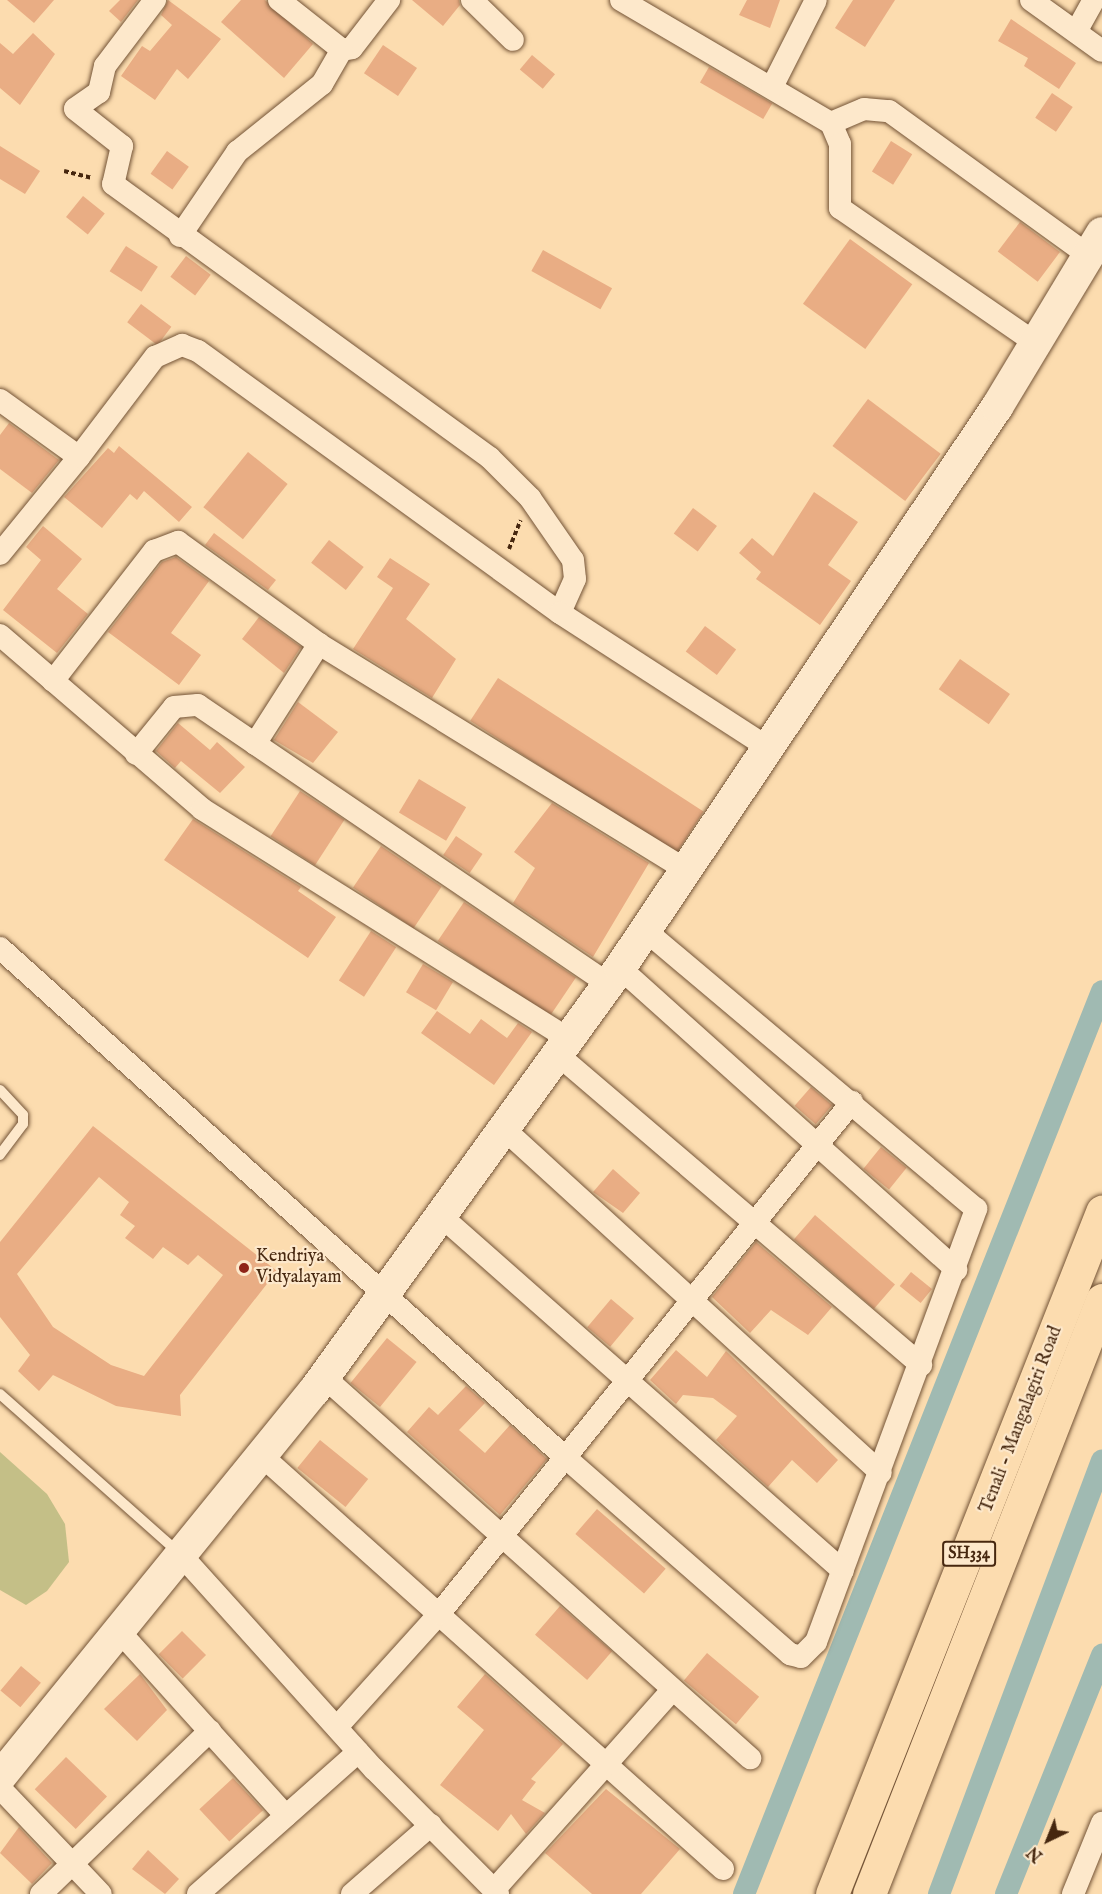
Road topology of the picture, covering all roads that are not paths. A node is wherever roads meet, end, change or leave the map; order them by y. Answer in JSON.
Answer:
{"nodes":[{"id":1,"x":155,"y":0,"type":"edge"},
{"id":2,"x":279,"y":0,"type":"edge"},
{"id":3,"x":389,"y":0,"type":"edge"},
{"id":4,"x":472,"y":0,"type":"edge"},
{"id":5,"x":621,"y":0,"type":"edge"},
{"id":6,"x":816,"y":0,"type":"edge"},
{"id":7,"x":1031,"y":0,"type":"edge"},
{"id":8,"x":1094,"y":0,"type":"edge"},
{"id":9,"x":1076,"y":32,"type":"junction"},
{"id":10,"x":513,"y":40,"type":"dead end"},
{"id":11,"x":342,"y":50,"type":"junction"},
{"id":12,"x":1102,"y":51,"type":"edge"},
{"id":13,"x":772,"y":87,"type":"junction"},
{"id":14,"x":831,"y":123,"type":"junction"},
{"id":15,"x":180,"y":236,"type":"junction"},
{"id":16,"x":1096,"y":245,"type":"edge"},
{"id":17,"x":1037,"y":344,"type":"junction"},
{"id":18,"x":0,"y":400,"type":"edge"},
{"id":19,"x":79,"y":457,"type":"junction"},
{"id":20,"x":0,"y":554,"type":"edge"},
{"id":21,"x":560,"y":613,"type":"junction"},
{"id":22,"x":0,"y":636,"type":"edge"},
{"id":23,"x":319,"y":644,"type":"junction"},
{"id":24,"x":52,"y":681,"type":"junction"},
{"id":25,"x":255,"y":744,"type":"junction"},
{"id":26,"x":767,"y":747,"type":"junction"},
{"id":27,"x":136,"y":753,"type":"junction"},
{"id":28,"x":685,"y":869,"type":"junction"},
{"id":29,"x":644,"y":929,"type":"junction"},
{"id":30,"x":0,"y":948,"type":"edge"},
{"id":31,"x":614,"y":976,"type":"junction"},
{"id":32,"x":563,"y":1047,"type":"junction"},
{"id":33,"x":0,"y":1090,"type":"edge"},
{"id":34,"x":852,"y":1102,"type":"junction"},
{"id":35,"x":504,"y":1129,"type":"junction"},
{"id":36,"x":817,"y":1146,"type":"junction"},
{"id":37,"x":0,"y":1155,"type":"edge"},
{"id":38,"x":1102,"y":1212,"type":"edge"},
{"id":39,"x":441,"y":1216,"type":"junction"},
{"id":40,"x":755,"y":1224,"type":"junction"},
{"id":41,"x":956,"y":1270,"type":"junction"},
{"id":42,"x":383,"y":1295,"type":"junction"},
{"id":43,"x":1102,"y":1300,"type":"edge"},
{"id":44,"x":693,"y":1302,"type":"junction"},
{"id":45,"x":921,"y":1365,"type":"junction"},
{"id":46,"x":324,"y":1377,"type":"junction"},
{"id":47,"x":628,"y":1382,"type":"junction"},
{"id":48,"x":0,"y":1394,"type":"edge"},
{"id":49,"x":262,"y":1456,"type":"junction"},
{"id":50,"x":566,"y":1458,"type":"junction"},
{"id":51,"x":881,"y":1473,"type":"junction"},
{"id":52,"x":502,"y":1536,"type":"junction"},
{"id":53,"x":182,"y":1556,"type":"junction"},
{"id":54,"x":843,"y":1571,"type":"junction"},
{"id":55,"x":439,"y":1614,"type":"junction"},
{"id":56,"x":119,"y":1631,"type":"junction"},
{"id":57,"x":672,"y":1690,"type":"junction"},
{"id":58,"x":337,"y":1727,"type":"junction"},
{"id":59,"x":210,"y":1731,"type":"junction"},
{"id":60,"x":358,"y":1752,"type":"junction"},
{"id":61,"x":750,"y":1758,"type":"dead end"},
{"id":62,"x":609,"y":1767,"type":"junction"},
{"id":63,"x":3,"y":1772,"type":"edge"},
{"id":64,"x":286,"y":1816,"type":"junction"},
{"id":65,"x":1102,"y":1823,"type":"edge"},
{"id":66,"x":431,"y":1825,"type":"junction"},
{"id":67,"x":72,"y":1864,"type":"junction"},
{"id":68,"x":723,"y":1869,"type":"dead end"},
{"id":69,"x":496,"y":1892,"type":"edge"},
{"id":70,"x":41,"y":1894,"type":"edge"},
{"id":71,"x":101,"y":1894,"type":"edge"},
{"id":72,"x":198,"y":1894,"type":"edge"},
{"id":73,"x":352,"y":1894,"type":"edge"},
{"id":74,"x":832,"y":1894,"type":"edge"},
{"id":75,"x":869,"y":1894,"type":"edge"},
{"id":76,"x":1073,"y":1894,"type":"edge"}],
"edges":[{"from":1,"to":15,"type":"street"},
{"from":2,"to":11,"type":"street"},
{"from":3,"to":11,"type":"street"},
{"from":4,"to":10,"type":"street"},
{"from":5,"to":13,"type":"street"},
{"from":6,"to":13,"type":"street"},
{"from":7,"to":9,"type":"street"},
{"from":8,"to":9,"type":"street"},
{"from":9,"to":12,"type":"street"},
{"from":11,"to":15,"type":"street"},
{"from":13,"to":14,"type":"street"},
{"from":14,"to":16,"type":"street"},
{"from":14,"to":17,"type":"street"},
{"from":15,"to":21,"type":"street"},
{"from":16,"to":17,"type":"main road"},
{"from":17,"to":26,"type":"main road"},
{"from":18,"to":19,"type":"street"},
{"from":19,"to":20,"type":"street"},
{"from":19,"to":21,"type":"street"},
{"from":21,"to":26,"type":"street"},
{"from":22,"to":24,"type":"street"},
{"from":23,"to":24,"type":"street"},
{"from":23,"to":25,"type":"street"},
{"from":23,"to":28,"type":"street"},
{"from":24,"to":27,"type":"street"},
{"from":25,"to":27,"type":"street"},
{"from":25,"to":31,"type":"street"},
{"from":26,"to":28,"type":"main road"},
{"from":27,"to":32,"type":"street"},
{"from":28,"to":29,"type":"main road"},
{"from":29,"to":31,"type":"main road"},
{"from":29,"to":34,"type":"street"},
{"from":30,"to":42,"type":"street"},
{"from":31,"to":32,"type":"main road"},
{"from":31,"to":36,"type":"street"},
{"from":32,"to":35,"type":"main road"},
{"from":32,"to":40,"type":"street"},
{"from":33,"to":37,"type":"lane"},
{"from":34,"to":36,"type":"street"},
{"from":34,"to":41,"type":"street"},
{"from":35,"to":39,"type":"main road"},
{"from":35,"to":44,"type":"street"},
{"from":36,"to":40,"type":"street"},
{"from":36,"to":41,"type":"street"},
{"from":38,"to":74,"type":"main road","name":"Tenali - Mangalagiri Road","number":"SH334"},
{"from":39,"to":42,"type":"main road"},
{"from":39,"to":47,"type":"street"},
{"from":40,"to":44,"type":"street"},
{"from":40,"to":45,"type":"street"},
{"from":41,"to":45,"type":"street"},
{"from":42,"to":46,"type":"main road"},
{"from":42,"to":50,"type":"street"},
{"from":43,"to":75,"type":"main road","number":"SH334"},
{"from":44,"to":47,"type":"street"},
{"from":44,"to":51,"type":"street"},
{"from":45,"to":51,"type":"street"},
{"from":46,"to":49,"type":"main road"},
{"from":46,"to":52,"type":"street"},
{"from":47,"to":50,"type":"street"},
{"from":47,"to":54,"type":"street"},
{"from":48,"to":53,"type":"lane"},
{"from":49,"to":53,"type":"main road"},
{"from":49,"to":55,"type":"street"},
{"from":50,"to":52,"type":"street"},
{"from":50,"to":54,"type":"street"},
{"from":51,"to":54,"type":"street"},
{"from":52,"to":55,"type":"street"},
{"from":52,"to":57,"type":"street"},
{"from":53,"to":56,"type":"main road"},
{"from":53,"to":58,"type":"street"},
{"from":55,"to":58,"type":"street"},
{"from":55,"to":62,"type":"street"},
{"from":56,"to":59,"type":"street"},
{"from":56,"to":63,"type":"main road"},
{"from":57,"to":61,"type":"street"},
{"from":57,"to":62,"type":"street"},
{"from":58,"to":60,"type":"street"},
{"from":59,"to":64,"type":"street"},
{"from":59,"to":67,"type":"street"},
{"from":60,"to":64,"type":"street"},
{"from":60,"to":66,"type":"street"},
{"from":62,"to":68,"type":"street"},
{"from":62,"to":69,"type":"street"},
{"from":63,"to":67,"type":"street"},
{"from":64,"to":72,"type":"street"},
{"from":65,"to":76,"type":"street"},
{"from":66,"to":69,"type":"street"},
{"from":66,"to":73,"type":"street"},
{"from":67,"to":70,"type":"street"},
{"from":67,"to":71,"type":"street"}]}
